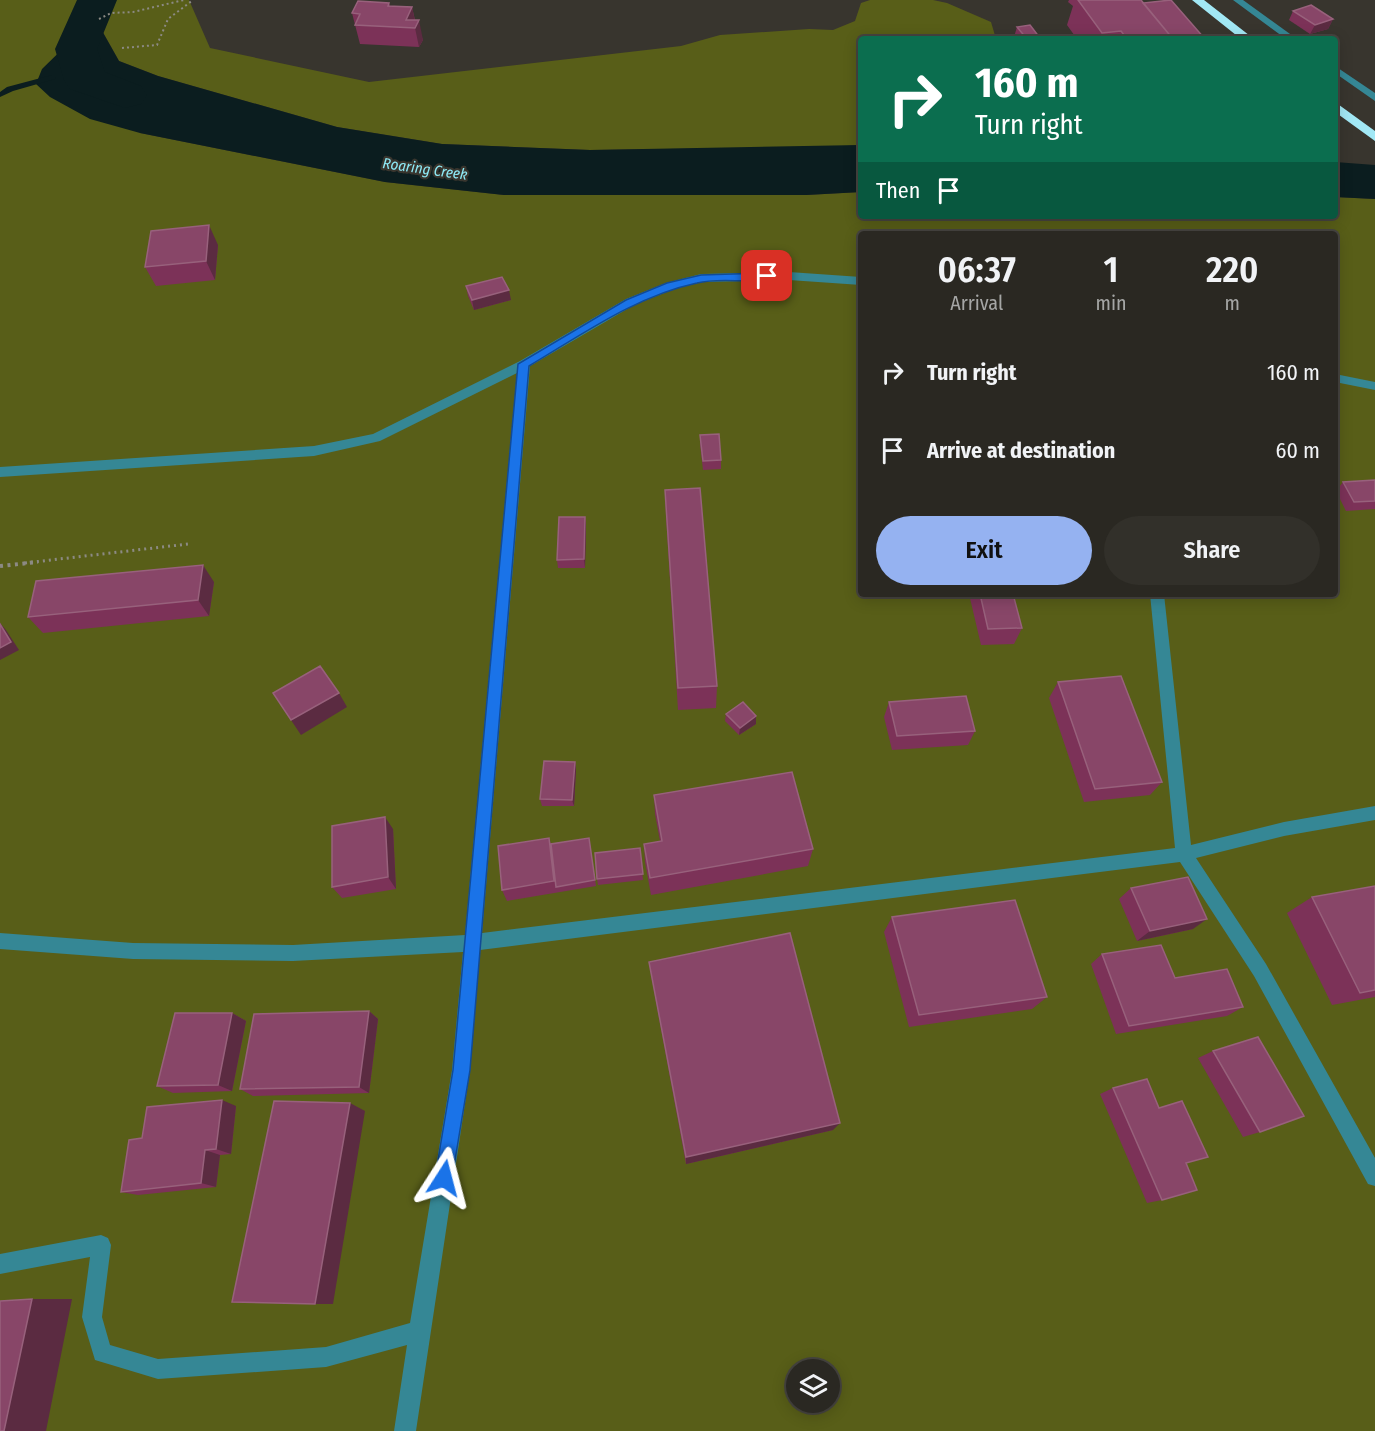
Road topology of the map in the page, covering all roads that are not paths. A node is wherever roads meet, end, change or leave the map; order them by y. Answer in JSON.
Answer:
{"nodes":[{"id":1,"x":1197,"y":0,"type":"edge"},
{"id":2,"x":1237,"y":0,"type":"edge"},
{"id":3,"x":1244,"y":36,"type":"edge"},
{"id":4,"x":1288,"y":36,"type":"edge"},
{"id":5,"x":1338,"y":71,"type":"edge"},
{"id":6,"x":1375,"y":98,"type":"edge"},
{"id":7,"x":1338,"y":108,"type":"edge"},
{"id":8,"x":1375,"y":137,"type":"edge"},
{"id":9,"x":858,"y":280,"type":"edge"},
{"id":10,"x":524,"y":364,"type":"junction"},
{"id":11,"x":1338,"y":379,"type":"edge"},
{"id":12,"x":1375,"y":386,"type":"edge"},
{"id":13,"x":0,"y":472,"type":"edge"},
{"id":14,"x":1157,"y":597,"type":"edge"},
{"id":15,"x":1375,"y":813,"type":"edge"},
{"id":16,"x":1184,"y":854,"type":"junction"},
{"id":17,"x":0,"y":941,"type":"edge"},
{"id":18,"x":471,"y":943,"type":"junction"},
{"id":19,"x":1375,"y":1178,"type":"edge"},
{"id":20,"x":0,"y":1264,"type":"edge"},
{"id":21,"x":419,"y":1330,"type":"junction"},
{"id":22,"x":405,"y":1431,"type":"edge"}],
"edges":[{"from":1,"to":3,"type":"highway"},
{"from":2,"to":4,"type":"street"},
{"from":5,"to":6,"type":"street"},
{"from":7,"to":8,"type":"highway"},
{"from":9,"to":10,"type":"street"},
{"from":10,"to":13,"type":"street"},
{"from":10,"to":18,"type":"street"},
{"from":11,"to":12,"type":"street"},
{"from":14,"to":16,"type":"street"},
{"from":15,"to":16,"type":"street"},
{"from":16,"to":18,"type":"street"},
{"from":16,"to":19,"type":"street"},
{"from":17,"to":18,"type":"street"},
{"from":18,"to":21,"type":"street"},
{"from":20,"to":21,"type":"street"},
{"from":21,"to":22,"type":"street"}]}
